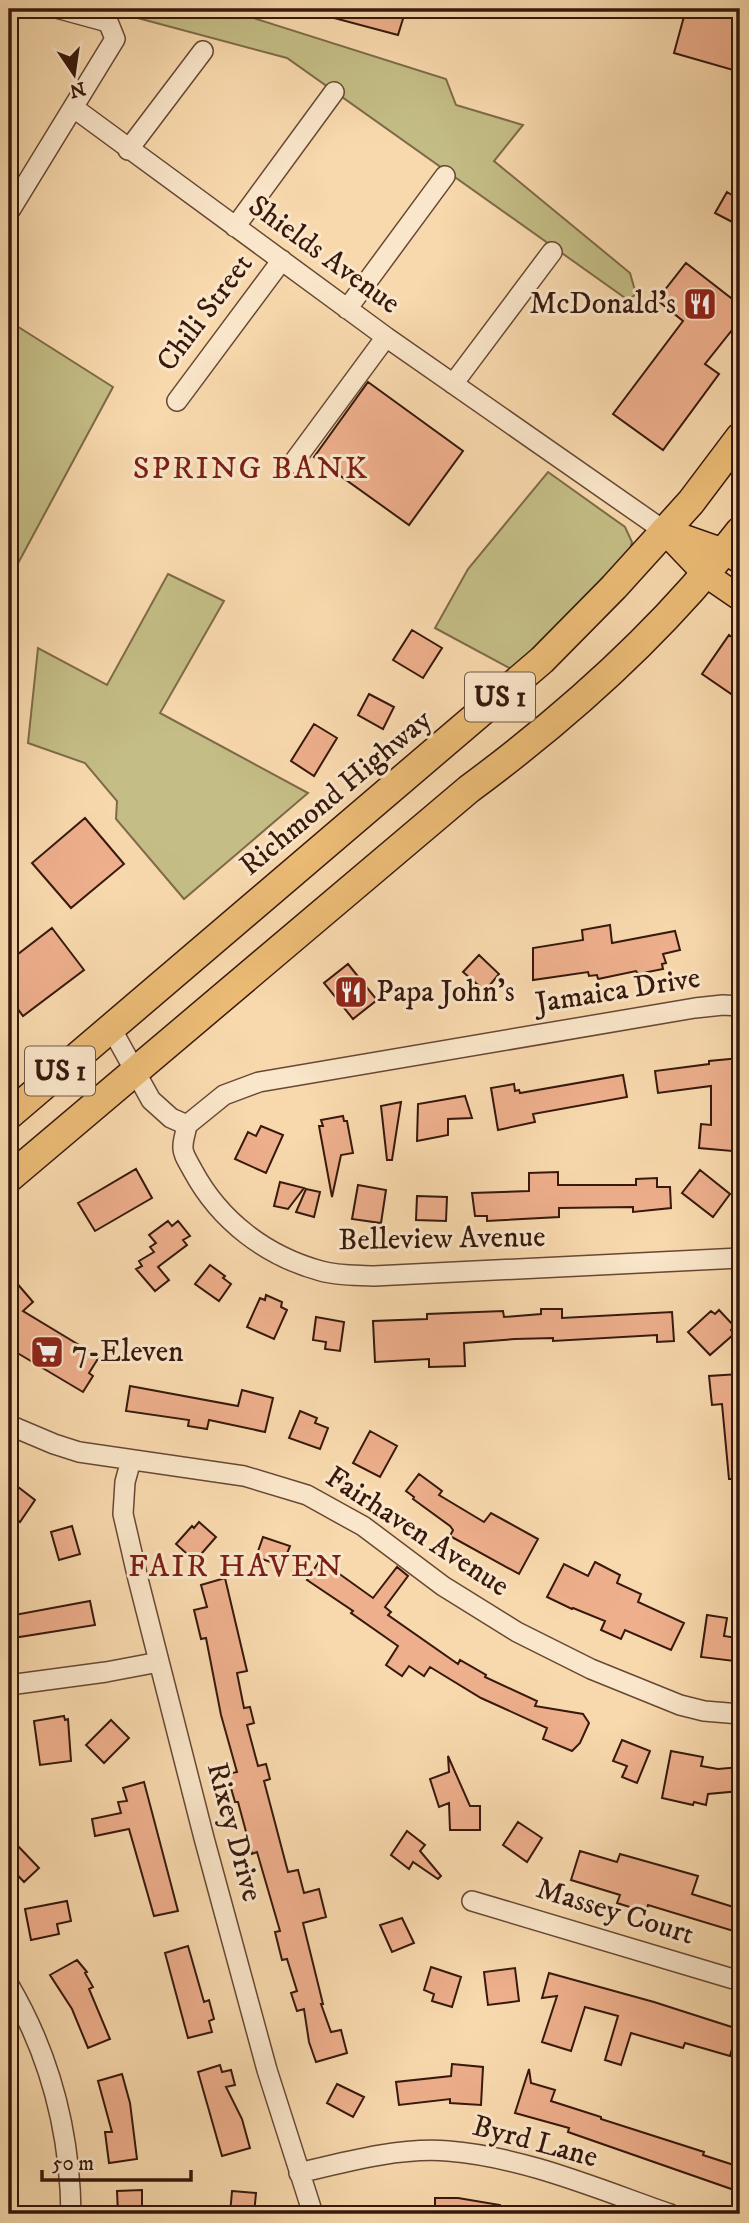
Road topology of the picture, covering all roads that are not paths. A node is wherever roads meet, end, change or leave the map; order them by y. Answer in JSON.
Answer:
{"nodes":[{"id":1,"x":60,"y":9,"type":"edge"},
{"id":2,"x":204,"y":51,"type":"dead end"},
{"id":3,"x":334,"y":92,"type":"dead end"},
{"id":4,"x":74,"y":108,"type":"junction"},
{"id":5,"x":128,"y":150,"type":"junction"},
{"id":6,"x":445,"y":176,"type":"dead end"},
{"id":7,"x":9,"y":212,"type":"edge"},
{"id":8,"x":235,"y":227,"type":"junction"},
{"id":9,"x":552,"y":252,"type":"dead end"},
{"id":10,"x":282,"y":260,"type":"junction"},
{"id":11,"x":347,"y":309,"type":"junction"},
{"id":12,"x":386,"y":337,"type":"junction"},
{"id":13,"x":453,"y":384,"type":"junction"},
{"id":14,"x":177,"y":401,"type":"dead end"},
{"id":15,"x":740,"y":437,"type":"edge"},
{"id":16,"x":293,"y":463,"type":"dead end"},
{"id":17,"x":663,"y":530,"type":"junction"},
{"id":18,"x":735,"y":548,"type":"edge"},
{"id":19,"x":705,"y":574,"type":"junction"},
{"id":20,"x":740,"y":598,"type":"edge"},
{"id":21,"x":740,"y":1006,"type":"edge"},
{"id":22,"x":111,"y":1028,"type":"junction"},
{"id":23,"x":135,"y":1072,"type":"junction"},
{"id":24,"x":9,"y":1115,"type":"edge"},
{"id":25,"x":187,"y":1125,"type":"junction"},
{"id":26,"x":9,"y":1178,"type":"edge"},
{"id":27,"x":740,"y":1258,"type":"edge"},
{"id":28,"x":9,"y":1424,"type":"edge"},
{"id":29,"x":131,"y":1460,"type":"junction"},
{"id":30,"x":159,"y":1662,"type":"junction"},
{"id":31,"x":9,"y":1685,"type":"edge"},
{"id":32,"x":740,"y":1714,"type":"edge"},
{"id":33,"x":472,"y":1901,"type":"dead end"},
{"id":34,"x":740,"y":1981,"type":"edge"},
{"id":35,"x":9,"y":1984,"type":"edge"},
{"id":36,"x":299,"y":2173,"type":"junction"},
{"id":37,"x":71,"y":2214,"type":"edge"},
{"id":38,"x":313,"y":2214,"type":"edge"},
{"id":39,"x":670,"y":2214,"type":"edge"}],
"edges":[{"from":1,"to":4,"type":"street"},
{"from":2,"to":5,"type":"street"},
{"from":3,"to":8,"type":"street"},
{"from":4,"to":5,"type":"street","name":"Shields Avenue"},
{"from":4,"to":7,"type":"street"},
{"from":5,"to":8,"type":"street","name":"Shields Avenue"},
{"from":6,"to":11,"type":"street"},
{"from":8,"to":10,"type":"street","name":"Shields Avenue"},
{"from":9,"to":13,"type":"street"},
{"from":10,"to":11,"type":"street","name":"Shields Avenue"},
{"from":10,"to":14,"type":"street","name":"Chili Street"},
{"from":11,"to":12,"type":"street","name":"Shields Avenue"},
{"from":12,"to":13,"type":"street","name":"Shields Avenue"},
{"from":12,"to":16,"type":"street"},
{"from":13,"to":17,"type":"street","name":"Shields Avenue"},
{"from":15,"to":17,"type":"highway","name":"Richmond Highway","number":"US 1"},
{"from":17,"to":18,"type":"main road"},
{"from":17,"to":19,"type":"main road"},
{"from":17,"to":22,"type":"highway","name":"Richmond Highway","number":"US 1"},
{"from":18,"to":19,"type":"highway","number":"US 1"},
{"from":19,"to":20,"type":"main road"},
{"from":19,"to":23,"type":"highway","number":"US 1"},
{"from":21,"to":25,"type":"street","name":"Jamaica Drive"},
{"from":22,"to":23,"type":"street"},
{"from":22,"to":24,"type":"highway","name":"Richmond Highway","number":"US 1"},
{"from":23,"to":25,"type":"street"},
{"from":23,"to":26,"type":"highway","number":"US 1"},
{"from":25,"to":27,"type":"street","name":"Belleview Avenue"},
{"from":28,"to":29,"type":"street","name":"Fairhaven Avenue"},
{"from":29,"to":30,"type":"street","name":"Rixey Drive"},
{"from":29,"to":32,"type":"street","name":"Fairhaven Avenue"},
{"from":30,"to":31,"type":"street"},
{"from":30,"to":36,"type":"street","name":"Rixey Drive"},
{"from":33,"to":34,"type":"street","name":"Massey Court"},
{"from":35,"to":37,"type":"street"},
{"from":36,"to":38,"type":"street","name":"Rixey Drive"},
{"from":36,"to":39,"type":"street","name":"Byrd Lane"}]}
